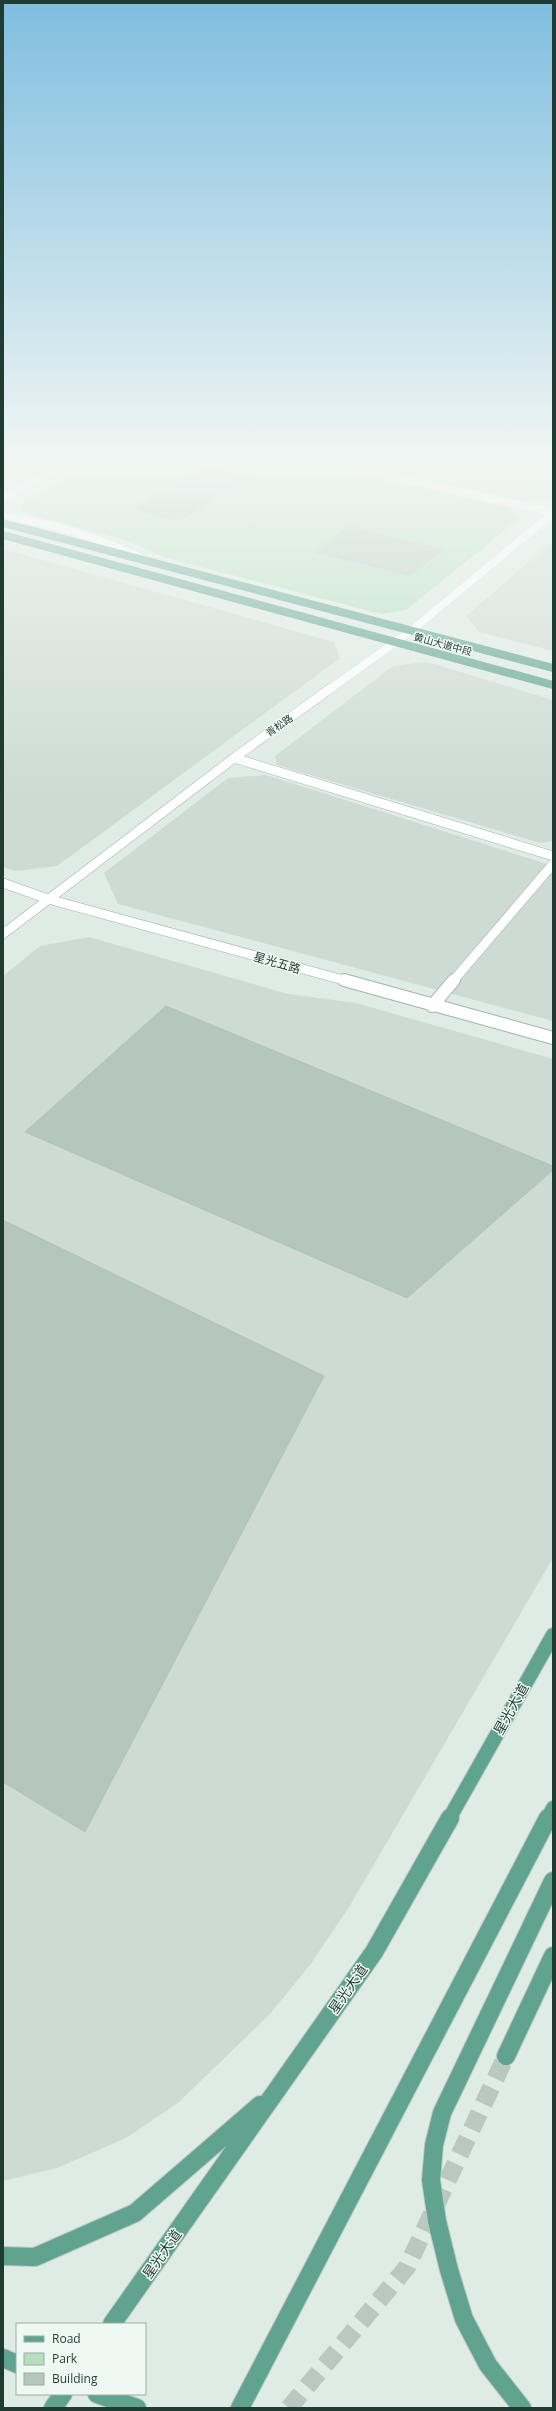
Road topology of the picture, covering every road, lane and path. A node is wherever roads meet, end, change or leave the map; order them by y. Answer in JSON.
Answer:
{"nodes":[{"id":1,"x":133,"y":571,"type":"edge"},
{"id":2,"x":184,"y":571,"type":"edge"},
{"id":3,"x":484,"y":571,"type":"edge"},
{"id":4,"x":411,"y":631,"type":"junction"},
{"id":5,"x":396,"y":642,"type":"junction"},
{"id":6,"x":553,"y":668,"type":"edge"},
{"id":7,"x":553,"y":685,"type":"edge"},
{"id":8,"x":234,"y":758,"type":"junction"},
{"id":9,"x":553,"y":856,"type":"edge"},
{"id":10,"x":553,"y":864,"type":"edge"},
{"id":11,"x":3,"y":883,"type":"edge"},
{"id":12,"x":48,"y":899,"type":"junction"},
{"id":13,"x":3,"y":934,"type":"edge"},
{"id":14,"x":432,"y":1006,"type":"junction"},
{"id":15,"x":553,"y":1038,"type":"edge"},
{"id":16,"x":553,"y":1635,"type":"edge"},
{"id":17,"x":553,"y":1808,"type":"edge"},
{"id":18,"x":553,"y":1881,"type":"edge"},
{"id":19,"x":553,"y":1956,"type":"edge"},
{"id":20,"x":506,"y":2056,"type":"tunnel mouth"},
{"id":21,"x":275,"y":2093,"type":"junction"},
{"id":22,"x":3,"y":2256,"type":"edge"},
{"id":23,"x":113,"y":2323,"type":"edge"},
{"id":24,"x":3,"y":2358,"type":"edge"},
{"id":25,"x":16,"y":2364,"type":"edge"},
{"id":26,"x":62,"y":2395,"type":"edge"},
{"id":27,"x":101,"y":2395,"type":"edge"},
{"id":28,"x":53,"y":2408,"type":"edge"},
{"id":29,"x":137,"y":2408,"type":"edge"},
{"id":30,"x":240,"y":2408,"type":"edge"},
{"id":31,"x":522,"y":2408,"type":"edge"}],
"edges":[{"from":1,"to":5,"type":"main road","name":"黄山大道中段"},
{"from":2,"to":4,"type":"main road","name":"黄山大道中段"},
{"from":3,"to":4,"type":"street","name":"青松路"},
{"from":4,"to":5,"type":"street","name":"青松路"},
{"from":4,"to":6,"type":"main road","name":"黄山大道中段"},
{"from":5,"to":7,"type":"main road","name":"黄山大道中段"},
{"from":5,"to":8,"type":"street","name":"青松路"},
{"from":8,"to":9,"type":"street"},
{"from":8,"to":12,"type":"street","name":"青松路"},
{"from":10,"to":14,"type":"street"},
{"from":11,"to":12,"type":"street","name":"星光五路"},
{"from":12,"to":13,"type":"street","name":"青松路"},
{"from":12,"to":14,"type":"street","name":"星光五路"},
{"from":14,"to":15,"type":"street","name":"星光五路"},
{"from":16,"to":21,"type":"main road","name":"星光大道"},
{"from":17,"to":30,"type":"main road"},
{"from":18,"to":31,"type":"main road"},
{"from":19,"to":20,"type":"main road"},
{"from":21,"to":22,"type":"main road"},
{"from":21,"to":23,"type":"main road","name":"星光大道"},
{"from":24,"to":25,"type":"main road"},
{"from":26,"to":28,"type":"main road"},
{"from":27,"to":29,"type":"main road"}]}
